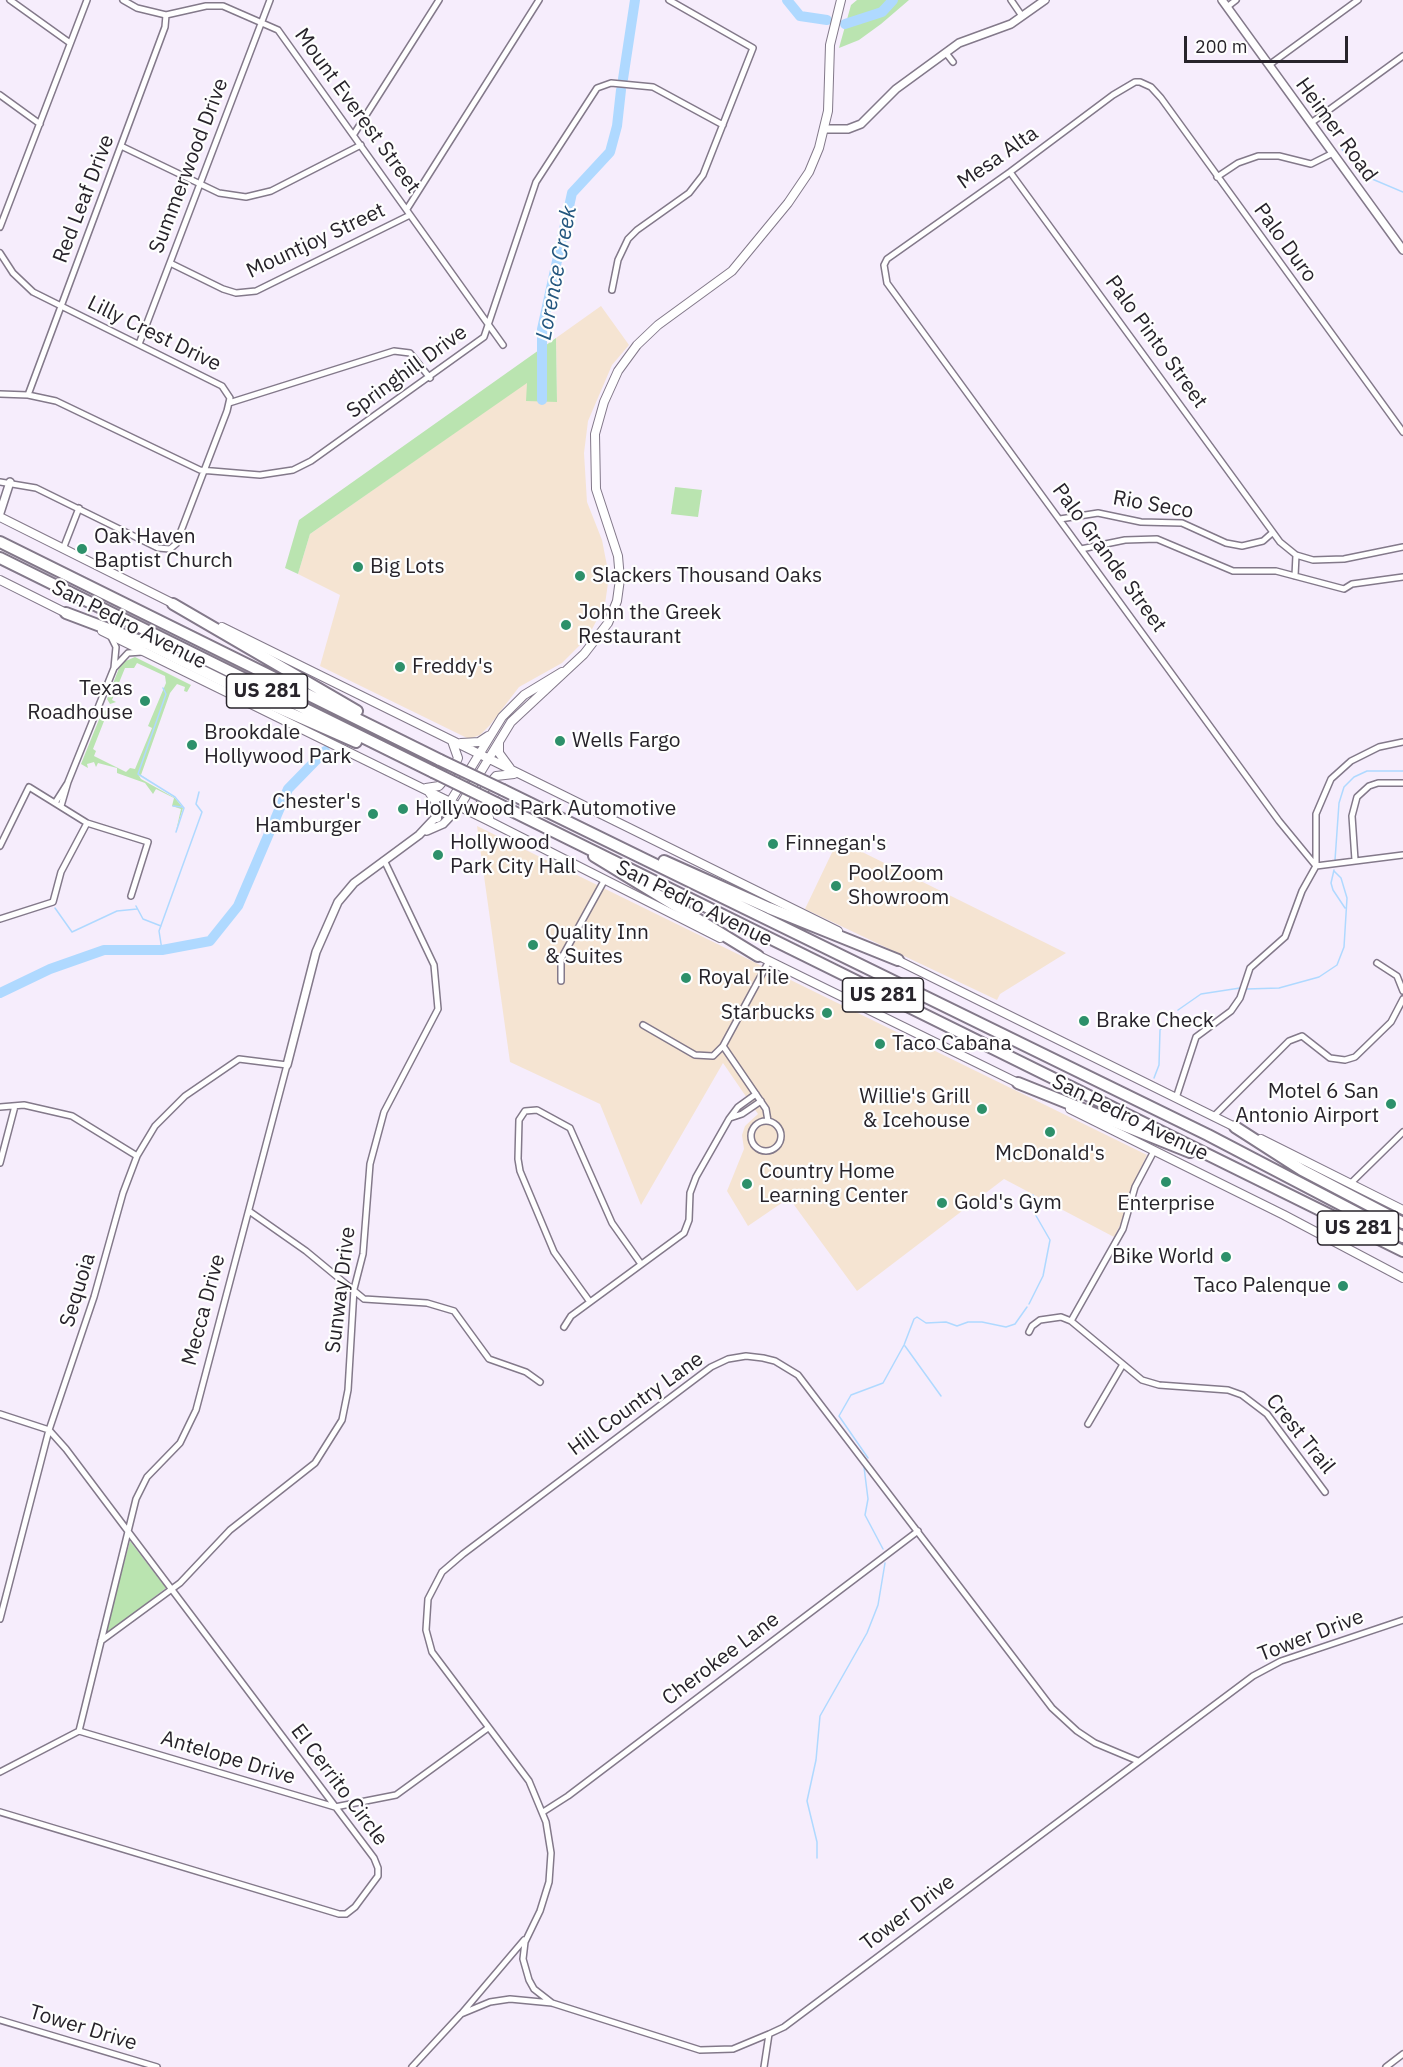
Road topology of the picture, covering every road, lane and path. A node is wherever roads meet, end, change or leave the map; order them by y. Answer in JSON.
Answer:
{"nodes":[{"id":1,"x":10,"y":0,"type":"edge"},
{"id":2,"x":87,"y":0,"type":"edge"},
{"id":3,"x":123,"y":0,"type":"edge"},
{"id":4,"x":270,"y":0,"type":"edge"},
{"id":5,"x":439,"y":0,"type":"edge"},
{"id":6,"x":539,"y":0,"type":"edge"},
{"id":7,"x":669,"y":0,"type":"edge"},
{"id":8,"x":841,"y":0,"type":"edge"},
{"id":9,"x":1011,"y":0,"type":"edge"},
{"id":10,"x":1045,"y":0,"type":"edge"},
{"id":11,"x":1222,"y":0,"type":"edge"},
{"id":12,"x":1236,"y":0,"type":"edge"},
{"id":13,"x":1358,"y":0,"type":"edge"},
{"id":14,"x":1227,"y":7,"type":"junction"},
{"id":15,"x":166,"y":15,"type":"junction"},
{"id":16,"x":1022,"y":16,"type":"junction"},
{"id":17,"x":261,"y":22,"type":"junction"},
{"id":18,"x":70,"y":43,"type":"junction"},
{"id":19,"x":946,"y":53,"type":"junction"},
{"id":20,"x":1403,"y":56,"type":"edge"},
{"id":21,"x":953,"y":62,"type":"dead end"},
{"id":22,"x":1269,"y":65,"type":"junction"},
{"id":23,"x":1135,"y":82,"type":"joint"},
{"id":24,"x":0,"y":95,"type":"edge"},
{"id":25,"x":1311,"y":123,"type":"junction"},
{"id":26,"x":40,"y":124,"type":"junction"},
{"id":27,"x":723,"y":125,"type":"junction"},
{"id":28,"x":824,"y":129,"type":"junction"},
{"id":29,"x":354,"y":134,"type":"junction"},
{"id":30,"x":361,"y":145,"type":"junction"},
{"id":31,"x":121,"y":146,"type":"junction"},
{"id":32,"x":1333,"y":153,"type":"junction"},
{"id":33,"x":1010,"y":172,"type":"junction"},
{"id":34,"x":1217,"y":177,"type":"junction"},
{"id":35,"x":200,"y":184,"type":"junction"},
{"id":36,"x":409,"y":212,"type":"junction"},
{"id":37,"x":0,"y":227,"type":"edge"},
{"id":38,"x":1403,"y":250,"type":"edge"},
{"id":39,"x":0,"y":253,"type":"edge"},
{"id":40,"x":170,"y":263,"type":"junction"},
{"id":41,"x":884,"y":265,"type":"joint"},
{"id":42,"x":612,"y":290,"type":"dead end"},
{"id":43,"x":61,"y":307,"type":"junction"},
{"id":44,"x":489,"y":326,"type":"junction"},
{"id":45,"x":139,"y":344,"type":"junction"},
{"id":46,"x":503,"y":345,"type":"dead end"},
{"id":47,"x":430,"y":378,"type":"junction"},
{"id":48,"x":0,"y":394,"type":"edge"},
{"id":49,"x":28,"y":395,"type":"junction"},
{"id":50,"x":229,"y":403,"type":"junction"},
{"id":51,"x":1403,"y":432,"type":"edge"},
{"id":52,"x":205,"y":470,"type":"junction"},
{"id":53,"x":0,"y":482,"type":"edge"},
{"id":54,"x":10,"y":482,"type":"junction"},
{"id":55,"x":2,"y":496,"type":"edge"},
{"id":56,"x":80,"y":508,"type":"junction"},
{"id":57,"x":0,"y":515,"type":"edge"},
{"id":58,"x":1060,"y":519,"type":"junction"},
{"id":59,"x":1272,"y":533,"type":"junction"},
{"id":60,"x":0,"y":542,"type":"edge"},
{"id":61,"x":1403,"y":547,"type":"edge"},
{"id":62,"x":63,"y":549,"type":"junction"},
{"id":63,"x":1081,"y":549,"type":"junction"},
{"id":64,"x":1296,"y":555,"type":"junction"},
{"id":65,"x":0,"y":559,"type":"edge"},
{"id":66,"x":1295,"y":576,"type":"junction"},
{"id":67,"x":1403,"y":577,"type":"edge"},
{"id":68,"x":0,"y":580,"type":"edge"},
{"id":69,"x":173,"y":604,"type":"junction"},
{"id":70,"x":66,"y":613,"type":"junction"},
{"id":71,"x":110,"y":635,"type":"junction"},
{"id":72,"x":144,"y":652,"type":"junction"},
{"id":73,"x":114,"y":668,"type":"junction"},
{"id":74,"x":568,"y":669,"type":"junction"},
{"id":75,"x":491,"y":734,"type":"junction"},
{"id":76,"x":500,"y":738,"type":"junction"},
{"id":77,"x":451,"y":740,"type":"junction"},
{"id":78,"x":1403,"y":742,"type":"edge"},
{"id":79,"x":479,"y":754,"type":"junction"},
{"id":80,"x":488,"y":759,"type":"junction"},
{"id":81,"x":440,"y":760,"type":"junction"},
{"id":82,"x":419,"y":766,"type":"junction"},
{"id":83,"x":516,"y":773,"type":"junction"},
{"id":84,"x":68,"y":782,"type":"junction"},
{"id":85,"x":1403,"y":783,"type":"edge"},
{"id":86,"x":419,"y":787,"type":"junction"},
{"id":87,"x":428,"y":791,"type":"junction"},
{"id":88,"x":450,"y":802,"type":"junction"},
{"id":89,"x":54,"y":803,"type":"junction"},
{"id":90,"x":61,"y":806,"type":"junction"},
{"id":91,"x":460,"y":806,"type":"junction"},
{"id":92,"x":437,"y":818,"type":"junction"},
{"id":93,"x":87,"y":823,"type":"junction"},
{"id":94,"x":495,"y":824,"type":"junction"},
{"id":95,"x":419,"y":835,"type":"junction"},
{"id":96,"x":564,"y":836,"type":"junction"},
{"id":97,"x":602,"y":838,"type":"junction"},
{"id":98,"x":0,"y":846,"type":"edge"},
{"id":99,"x":1403,"y":855,"type":"edge"},
{"id":100,"x":384,"y":860,"type":"junction"},
{"id":101,"x":1355,"y":860,"type":"junction"},
{"id":102,"x":1316,"y":866,"type":"junction"},
{"id":103,"x":604,"y":881,"type":"junction"},
{"id":104,"x":131,"y":896,"type":"dead end"},
{"id":105,"x":0,"y":920,"type":"edge"},
{"id":106,"x":758,"y":956,"type":"junction"},
{"id":107,"x":898,"y":960,"type":"junction"},
{"id":108,"x":769,"y":961,"type":"junction"},
{"id":109,"x":1377,"y":963,"type":"dead end"},
{"id":110,"x":561,"y":981,"type":"dead end"},
{"id":111,"x":1403,"y":992,"type":"edge"},
{"id":112,"x":1403,"y":999,"type":"edge"},
{"id":113,"x":643,"y":1025,"type":"dead end"},
{"id":114,"x":723,"y":1046,"type":"junction"},
{"id":115,"x":287,"y":1065,"type":"junction"},
{"id":116,"x":1018,"y":1083,"type":"junction"},
{"id":117,"x":756,"y":1094,"type":"junction"},
{"id":118,"x":1176,"y":1098,"type":"junction"},
{"id":119,"x":761,"y":1101,"type":"junction"},
{"id":120,"x":15,"y":1106,"type":"junction"},
{"id":121,"x":0,"y":1107,"type":"edge"},
{"id":122,"x":1214,"y":1117,"type":"junction"},
{"id":123,"x":729,"y":1119,"type":"junction"},
{"id":124,"x":768,"y":1121,"type":"junction"},
{"id":125,"x":1235,"y":1127,"type":"junction"},
{"id":126,"x":1403,"y":1132,"type":"edge"},
{"id":127,"x":1154,"y":1150,"type":"junction"},
{"id":128,"x":137,"y":1156,"type":"junction"},
{"id":129,"x":0,"y":1163,"type":"edge"},
{"id":130,"x":1351,"y":1183,"type":"junction"},
{"id":131,"x":1314,"y":1205,"type":"junction"},
{"id":132,"x":1403,"y":1210,"type":"edge"},
{"id":133,"x":249,"y":1211,"type":"junction"},
{"id":134,"x":1403,"y":1223,"type":"edge"},
{"id":135,"x":1403,"y":1237,"type":"edge"},
{"id":136,"x":1403,"y":1251,"type":"edge"},
{"id":137,"x":641,"y":1264,"type":"junction"},
{"id":138,"x":1403,"y":1278,"type":"edge"},
{"id":139,"x":354,"y":1289,"type":"junction"},
{"id":140,"x":590,"y":1302,"type":"junction"},
{"id":141,"x":1071,"y":1321,"type":"junction"},
{"id":142,"x":564,"y":1327,"type":"dead end"},
{"id":143,"x":1029,"y":1332,"type":"dead end"},
{"id":144,"x":1122,"y":1366,"type":"junction"},
{"id":145,"x":540,"y":1382,"type":"dead end"},
{"id":146,"x":0,"y":1414,"type":"edge"},
{"id":147,"x":1088,"y":1424,"type":"dead end"},
{"id":148,"x":49,"y":1430,"type":"junction"},
{"id":149,"x":1325,"y":1492,"type":"dead end"},
{"id":150,"x":129,"y":1531,"type":"junction"},
{"id":151,"x":918,"y":1531,"type":"junction"},
{"id":152,"x":172,"y":1589,"type":"junction"},
{"id":153,"x":0,"y":1619,"type":"edge"},
{"id":154,"x":1403,"y":1620,"type":"edge"},
{"id":155,"x":101,"y":1641,"type":"junction"},
{"id":156,"x":488,"y":1728,"type":"junction"},
{"id":157,"x":79,"y":1731,"type":"junction"},
{"id":158,"x":1138,"y":1761,"type":"junction"},
{"id":159,"x":0,"y":1772,"type":"edge"},
{"id":160,"x":335,"y":1807,"type":"junction"},
{"id":161,"x":0,"y":1812,"type":"edge"},
{"id":162,"x":543,"y":1812,"type":"junction"},
{"id":163,"x":530,"y":1931,"type":"junction"},
{"id":164,"x":552,"y":2003,"type":"junction"},
{"id":165,"x":461,"y":2014,"type":"junction"},
{"id":166,"x":0,"y":2020,"type":"edge"},
{"id":167,"x":769,"y":2034,"type":"junction"},
{"id":168,"x":1403,"y":2054,"type":"edge"},
{"id":169,"x":157,"y":2067,"type":"edge"},
{"id":170,"x":412,"y":2067,"type":"edge"},
{"id":171,"x":764,"y":2067,"type":"edge"},
{"id":172,"x":1386,"y":2067,"type":"edge"}],
"edges":[{"from":1,"to":18,"type":"street"},
{"from":2,"to":18,"type":"street"},
{"from":3,"to":15,"type":"street","name":"Mount Everest Street"},
{"from":4,"to":17,"type":"street","name":"Summerwood Drive"},
{"from":5,"to":29,"type":"street"},
{"from":6,"to":36,"type":"street","name":"Mountjoy Street"},
{"from":7,"to":27,"type":"street"},
{"from":8,"to":28,"type":"main road"},
{"from":9,"to":16,"type":"street"},
{"from":10,"to":16,"type":"street"},
{"from":11,"to":14,"type":"street","name":"Heimer Road"},
{"from":12,"to":14,"type":"street"},
{"from":13,"to":22,"type":"street"},
{"from":14,"to":22,"type":"street","name":"Heimer Road"},
{"from":15,"to":17,"type":"street","name":"Mount Everest Street"},
{"from":15,"to":31,"type":"street","name":"Red Leaf Drive"},
{"from":16,"to":19,"type":"street"},
{"from":17,"to":29,"type":"street","name":"Mount Everest Street"},
{"from":17,"to":35,"type":"street","name":"Summerwood Drive"},
{"from":18,"to":26,"type":"street"},
{"from":19,"to":21,"type":"street"},
{"from":19,"to":28,"type":"street"},
{"from":20,"to":25,"type":"street"},
{"from":22,"to":25,"type":"street","name":"Heimer Road"},
{"from":23,"to":33,"type":"street","name":"Mesa Alta"},
{"from":23,"to":34,"type":"street","name":"Palo Duro"},
{"from":24,"to":26,"type":"street"},
{"from":25,"to":32,"type":"street","name":"Heimer Road"},
{"from":26,"to":37,"type":"street"},
{"from":27,"to":42,"type":"street"},
{"from":27,"to":44,"type":"street","name":"Springhill Drive"},
{"from":28,"to":74,"type":"main road"},
{"from":29,"to":30,"type":"street","name":"Mount Everest Street"},
{"from":30,"to":35,"type":"street"},
{"from":30,"to":36,"type":"street","name":"Mount Everest Street"},
{"from":31,"to":35,"type":"street"},
{"from":31,"to":43,"type":"street","name":"Red Leaf Drive"},
{"from":32,"to":34,"type":"street"},
{"from":32,"to":38,"type":"street","name":"Heimer Road"},
{"from":33,"to":41,"type":"street","name":"Mesa Alta"},
{"from":33,"to":59,"type":"street","name":"Palo Pinto Street"},
{"from":34,"to":51,"type":"street","name":"Palo Duro"},
{"from":35,"to":40,"type":"street","name":"Summerwood Drive"},
{"from":36,"to":40,"type":"street","name":"Mountjoy Street"},
{"from":36,"to":44,"type":"street","name":"Mount Everest Street"},
{"from":39,"to":43,"type":"street","name":"Lilly Crest Drive"},
{"from":40,"to":45,"type":"street","name":"Summerwood Drive"},
{"from":41,"to":58,"type":"street","name":"Palo Grande Street"},
{"from":43,"to":45,"type":"street","name":"Lilly Crest Drive"},
{"from":43,"to":49,"type":"street","name":"Red Leaf Drive"},
{"from":44,"to":46,"type":"street","name":"Mount Everest Street"},
{"from":44,"to":47,"type":"street","name":"Springhill Drive"},
{"from":45,"to":50,"type":"street","name":"Lilly Crest Drive"},
{"from":47,"to":50,"type":"street","name":"Lilly Crest Drive"},
{"from":47,"to":52,"type":"street","name":"Springhill Drive"},
{"from":48,"to":49,"type":"street","name":"Springhill Drive"},
{"from":49,"to":52,"type":"street","name":"Springhill Drive"},
{"from":50,"to":52,"type":"street"},
{"from":52,"to":56,"type":"street"},
{"from":53,"to":54,"type":"street"},
{"from":54,"to":55,"type":"street"},
{"from":54,"to":56,"type":"street"},
{"from":55,"to":57,"type":"street"},
{"from":56,"to":62,"type":"street"},
{"from":57,"to":62,"type":"main road","name":"San Pedro Avenue"},
{"from":58,"to":59,"type":"street","name":"Rio Seco"},
{"from":58,"to":63,"type":"street","name":"Palo Grande Street"},
{"from":59,"to":64,"type":"street"},
{"from":60,"to":81,"type":"highway","number":"US 281"},
{"from":61,"to":64,"type":"street"},
{"from":62,"to":69,"type":"main road","name":"San Pedro Avenue"},
{"from":63,"to":66,"type":"street","name":"Rio Seco"},
{"from":63,"to":102,"type":"street","name":"Palo Grande Street"},
{"from":64,"to":66,"type":"street"},
{"from":65,"to":82,"type":"highway","number":"US 281"},
{"from":66,"to":67,"type":"street","name":"Rio Seco"},
{"from":68,"to":70,"type":"main road","name":"San Pedro Avenue"},
{"from":69,"to":77,"type":"main road","name":"San Pedro Avenue"},
{"from":69,"to":81,"type":"highway"},
{"from":70,"to":71,"type":"main road","name":"San Pedro Avenue"},
{"from":70,"to":82,"type":"highway"},
{"from":71,"to":72,"type":"main road","name":"San Pedro Avenue"},
{"from":71,"to":73,"type":"street"},
{"from":72,"to":73,"type":"street"},
{"from":72,"to":86,"type":"main road","name":"San Pedro Avenue"},
{"from":73,"to":84,"type":"street"},
{"from":74,"to":75,"type":"main road","name":"Mecca Drive"},
{"from":74,"to":76,"type":"main road"},
{"from":75,"to":77,"type":"main road"},
{"from":75,"to":79,"type":"main road","name":"Mecca Drive"},
{"from":76,"to":80,"type":"main road"},
{"from":76,"to":83,"type":"main road"},
{"from":77,"to":79,"type":"main road","name":"San Pedro Avenue"},
{"from":77,"to":86,"type":"main road"},
{"from":78,"to":102,"type":"street"},
{"from":79,"to":80,"type":"main road","name":"San Pedro Avenue"},
{"from":79,"to":88,"type":"main road","name":"Mecca Drive"},
{"from":80,"to":83,"type":"main road","name":"San Pedro Avenue"},
{"from":80,"to":91,"type":"main road"},
{"from":81,"to":97,"type":"highway","number":"US 281","bridge":true},
{"from":82,"to":96,"type":"highway","number":"US 281","bridge":true},
{"from":83,"to":94,"type":"main road"},
{"from":83,"to":107,"type":"main road","name":"San Pedro Avenue"},
{"from":84,"to":89,"type":"street"},
{"from":84,"to":90,"type":"street"},
{"from":85,"to":101,"type":"street"},
{"from":86,"to":87,"type":"main road","name":"San Pedro Avenue"},
{"from":87,"to":88,"type":"main road","name":"San Pedro Avenue"},
{"from":87,"to":92,"type":"main road"},
{"from":88,"to":91,"type":"main road","name":"San Pedro Avenue"},
{"from":88,"to":92,"type":"street","name":"Mecca Drive"},
{"from":89,"to":90,"type":"street"},
{"from":89,"to":98,"type":"street"},
{"from":90,"to":93,"type":"street"},
{"from":91,"to":94,"type":"main road","name":"San Pedro Avenue"},
{"from":91,"to":95,"type":"street","name":"Mecca Drive"},
{"from":92,"to":95,"type":"street","name":"Mecca Drive"},
{"from":93,"to":104,"type":"street"},
{"from":93,"to":105,"type":"street"},
{"from":94,"to":103,"type":"main road","name":"San Pedro Avenue"},
{"from":95,"to":100,"type":"street","name":"Mecca Drive"},
{"from":96,"to":106,"type":"highway"},
{"from":96,"to":131,"type":"highway","number":"US 281"},
{"from":97,"to":107,"type":"highway"},
{"from":97,"to":135,"type":"highway","number":"US 281"},
{"from":99,"to":101,"type":"street"},
{"from":100,"to":115,"type":"street","name":"Mecca Drive"},
{"from":100,"to":139,"type":"street","name":"Sunway Drive"},
{"from":101,"to":102,"type":"street"},
{"from":102,"to":118,"type":"street"},
{"from":103,"to":106,"type":"main road","name":"San Pedro Avenue"},
{"from":103,"to":110,"type":"street"},
{"from":106,"to":108,"type":"main road","name":"San Pedro Avenue"},
{"from":107,"to":118,"type":"main road","name":"San Pedro Avenue"},
{"from":108,"to":114,"type":"street"},
{"from":108,"to":116,"type":"main road","name":"San Pedro Avenue"},
{"from":109,"to":111,"type":"street"},
{"from":112,"to":122,"type":"street"},
{"from":113,"to":114,"type":"street"},
{"from":114,"to":117,"type":"street"},
{"from":115,"to":128,"type":"street","name":"Sequoia"},
{"from":115,"to":133,"type":"street","name":"Mecca Drive"},
{"from":116,"to":127,"type":"main road","name":"San Pedro Avenue"},
{"from":116,"to":131,"type":"highway"},
{"from":117,"to":119,"type":"street"},
{"from":117,"to":123,"type":"street"},
{"from":118,"to":122,"type":"main road","name":"San Pedro Avenue"},
{"from":119,"to":123,"type":"street"},
{"from":119,"to":124,"type":"street"},
{"from":120,"to":121,"type":"street"},
{"from":120,"to":128,"type":"street"},
{"from":120,"to":129,"type":"street"},
{"from":122,"to":125,"type":"main road","name":"San Pedro Avenue"},
{"from":123,"to":137,"type":"street"},
{"from":124,"to":124,"type":"street"},
{"from":125,"to":130,"type":"main road","name":"San Pedro Avenue"},
{"from":125,"to":134,"type":"highway"},
{"from":126,"to":130,"type":"street"},
{"from":127,"to":138,"type":"main road","name":"San Pedro Avenue"},
{"from":127,"to":141,"type":"street"},
{"from":128,"to":148,"type":"street","name":"Sequoia"},
{"from":130,"to":132,"type":"main road","name":"San Pedro Avenue"},
{"from":131,"to":136,"type":"highway","number":"US 281"},
{"from":133,"to":139,"type":"street"},
{"from":133,"to":150,"type":"street","name":"Mecca Drive"},
{"from":137,"to":140,"type":"street"},
{"from":137,"to":140,"type":"street"},
{"from":139,"to":145,"type":"street"},
{"from":139,"to":152,"type":"street","name":"Sunway Drive"},
{"from":140,"to":142,"type":"street"},
{"from":141,"to":143,"type":"street"},
{"from":141,"to":144,"type":"street","name":"Crest Trail"},
{"from":144,"to":147,"type":"street"},
{"from":144,"to":149,"type":"street","name":"Crest Trail"},
{"from":146,"to":148,"type":"street"},
{"from":148,"to":150,"type":"street","name":"El Cerrito Circle"},
{"from":148,"to":153,"type":"street","name":"Sequoia"},
{"from":150,"to":152,"type":"street","name":"El Cerrito Circle"},
{"from":150,"to":155,"type":"street","name":"Mecca Drive"},
{"from":151,"to":156,"type":"street","name":"Hill Country Lane"},
{"from":151,"to":158,"type":"street","name":"Hill Country Lane"},
{"from":151,"to":162,"type":"street","name":"Cherokee Lane"},
{"from":152,"to":155,"type":"street","name":"Sunway Drive"},
{"from":152,"to":160,"type":"street","name":"El Cerrito Circle"},
{"from":154,"to":158,"type":"street","name":"Tower Drive"},
{"from":155,"to":157,"type":"street","name":"Mecca Drive"},
{"from":156,"to":160,"type":"street","name":"Antelope Drive"},
{"from":156,"to":162,"type":"street","name":"Hill Country Lane"},
{"from":157,"to":159,"type":"street"},
{"from":157,"to":160,"type":"street","name":"Antelope Drive"},
{"from":158,"to":167,"type":"street","name":"Tower Drive"},
{"from":160,"to":161,"type":"street","name":"El Cerrito Circle"},
{"from":162,"to":163,"type":"street","name":"Hill Country Lane"},
{"from":163,"to":164,"type":"street","name":"Hill Country Lane"},
{"from":163,"to":165,"type":"street","name":"Hill Country Lane"},
{"from":164,"to":165,"type":"street","name":"Tower Drive"},
{"from":164,"to":167,"type":"street","name":"Tower Drive"},
{"from":165,"to":170,"type":"street","name":"Tower Drive"},
{"from":166,"to":169,"type":"street","name":"Tower Drive"},
{"from":167,"to":171,"type":"street"},
{"from":168,"to":172,"type":"street"}]}
